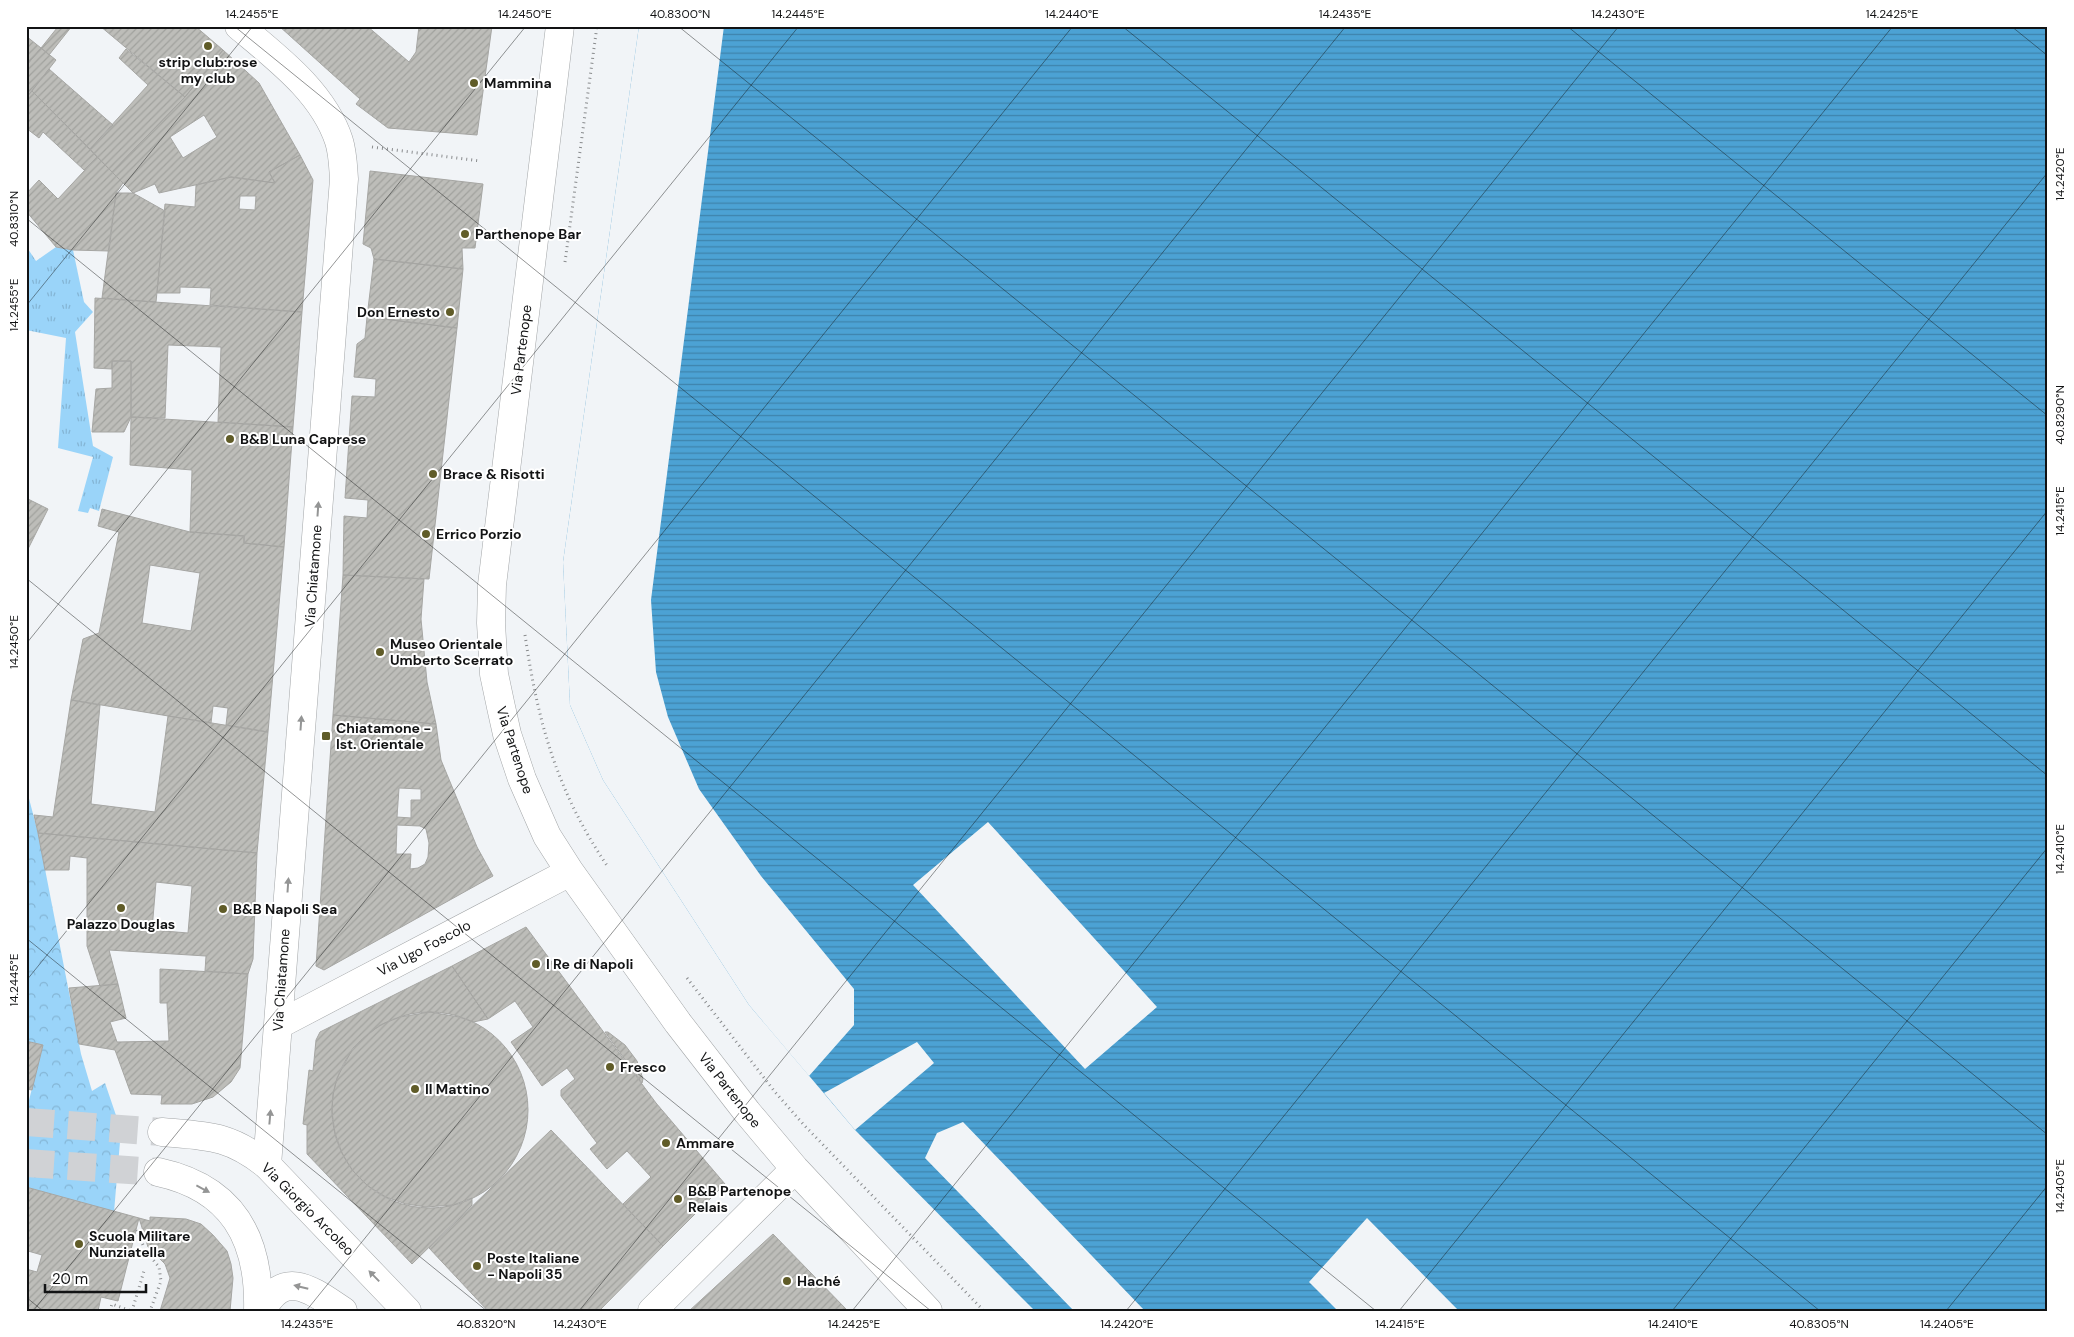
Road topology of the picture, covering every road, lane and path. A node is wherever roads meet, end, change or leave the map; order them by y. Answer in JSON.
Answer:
{"nodes":[{"id":1,"x":239,"y":26,"type":"edge"},
{"id":2,"x":560,"y":26,"type":"edge"},
{"id":3,"x":597,"y":26,"type":"edge"},
{"id":4,"x":377,"y":148,"type":"dead end"},
{"id":5,"x":480,"y":161,"type":"dead end"},
{"id":6,"x":565,"y":267,"type":"dead end"},
{"id":7,"x":524,"y":628,"type":"dead end"},
{"id":8,"x":610,"y":870,"type":"dead end"},
{"id":9,"x":570,"y":872,"type":"junction"},
{"id":10,"x":686,"y":976,"type":"dead end"},
{"id":11,"x":278,"y":1025,"type":"junction"},
{"id":12,"x":162,"y":1132,"type":"tunnel mouth"},
{"id":13,"x":267,"y":1165,"type":"junction"},
{"id":14,"x":795,"y":1169,"type":"junction"},
{"id":15,"x":158,"y":1172,"type":"tunnel mouth"},
{"id":16,"x":137,"y":1230,"type":"dead end"},
{"id":17,"x":144,"y":1271,"type":"dead end"},
{"id":18,"x":110,"y":1311,"type":"edge"},
{"id":19,"x":132,"y":1311,"type":"edge"},
{"id":20,"x":150,"y":1311,"type":"edge"},
{"id":21,"x":258,"y":1311,"type":"edge"},
{"id":22,"x":262,"y":1311,"type":"edge"},
{"id":23,"x":344,"y":1311,"type":"edge"},
{"id":24,"x":407,"y":1311,"type":"edge"},
{"id":25,"x":652,"y":1311,"type":"edge"},
{"id":26,"x":928,"y":1311,"type":"edge"},
{"id":27,"x":984,"y":1311,"type":"edge"}],
"edges":[{"from":11,"to":1,"type":"street","name":"Via Chiatamone","one_way":true},
{"from":2,"to":9,"type":"street","name":"Via Partenope"},
{"from":3,"to":6,"type":"path"},
{"from":4,"to":5,"type":"path"},
{"from":7,"to":8,"type":"path"},
{"from":9,"to":11,"type":"street","name":"Via Ugo Foscolo"},
{"from":9,"to":14,"type":"street","name":"Via Partenope"},
{"from":10,"to":27,"type":"path"},
{"from":13,"to":11,"type":"street","name":"Via Chiatamone","one_way":true},
{"from":12,"to":13,"type":"street","name":"Via Giorgio Arcoleo"},
{"from":24,"to":13,"type":"street","name":"Via Giorgio Arcoleo","one_way":true},
{"from":14,"to":25,"type":"street"},
{"from":14,"to":26,"type":"street","name":"Via Partenope"},
{"from":15,"to":21,"type":"street","one_way":true},
{"from":16,"to":20,"type":"path"},
{"from":17,"to":19,"type":"path"},
{"from":18,"to":19,"type":"path"},
{"from":23,"to":22,"type":"street","one_way":true}]}
